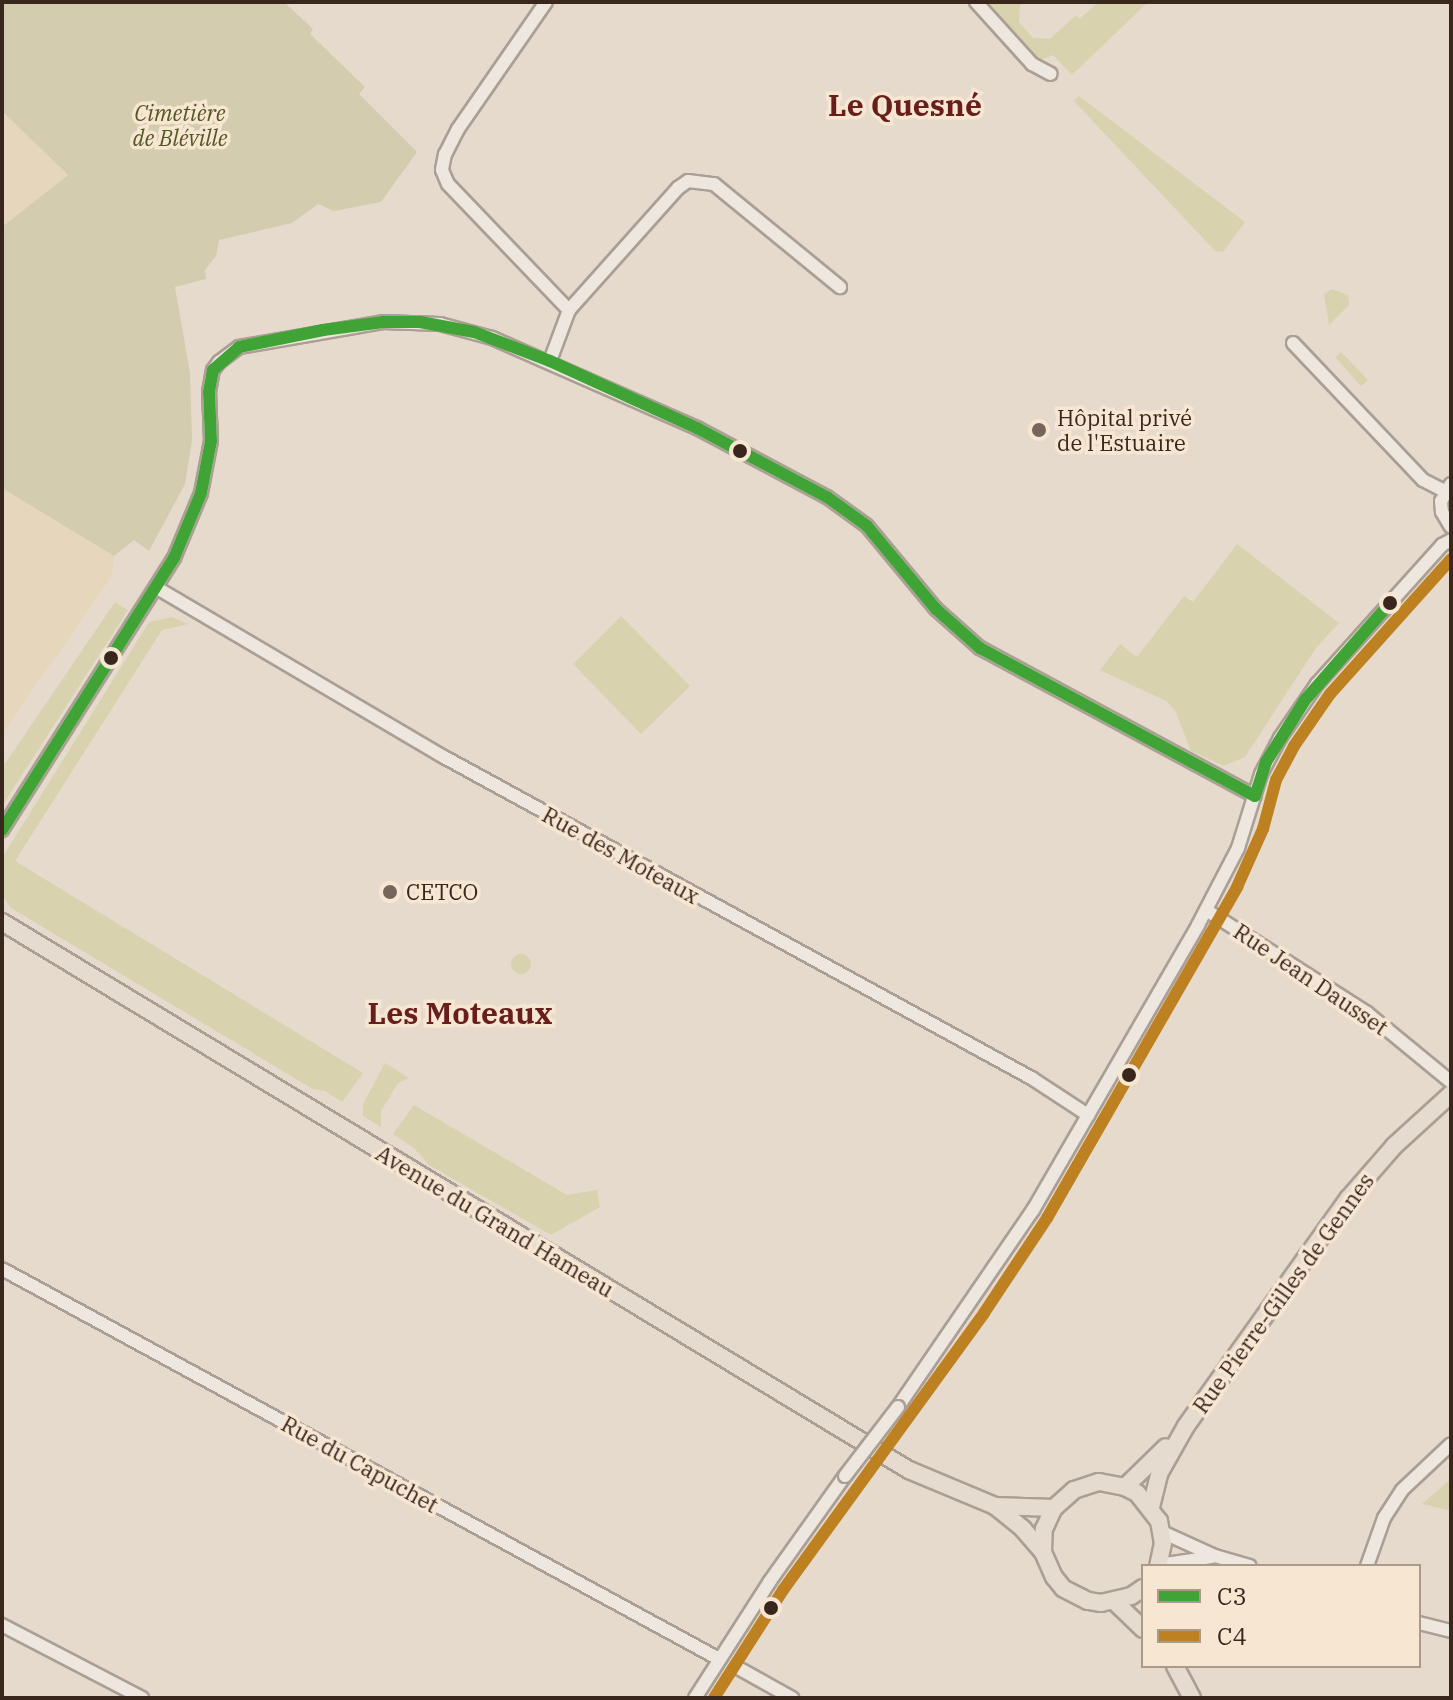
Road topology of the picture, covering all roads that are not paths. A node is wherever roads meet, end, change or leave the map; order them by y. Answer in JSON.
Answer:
{"nodes":[{"id":1,"x":546,"y":2,"type":"edge"},
{"id":2,"x":976,"y":2,"type":"edge"},
{"id":3,"x":1051,"y":74,"type":"dead end"},
{"id":4,"x":840,"y":287,"type":"dead end"},
{"id":5,"x":569,"y":310,"type":"junction"},
{"id":6,"x":1293,"y":343,"type":"dead end"},
{"id":7,"x":550,"y":361,"type":"junction"},
{"id":8,"x":1448,"y":488,"type":"edge"},
{"id":9,"x":1448,"y":525,"type":"edge"},
{"id":10,"x":1446,"y":543,"type":"edge"},
{"id":11,"x":157,"y":588,"type":"junction"},
{"id":12,"x":1255,"y":796,"type":"junction"},
{"id":13,"x":2,"y":830,"type":"edge"},
{"id":14,"x":1206,"y":910,"type":"junction"},
{"id":15,"x":2,"y":922,"type":"edge"},
{"id":16,"x":1451,"y":1082,"type":"edge"},
{"id":17,"x":1451,"y":1094,"type":"edge"},
{"id":18,"x":1088,"y":1115,"type":"junction"},
{"id":19,"x":2,"y":1269,"type":"edge"},
{"id":20,"x":1186,"y":1426,"type":"junction"},
{"id":21,"x":1451,"y":1444,"type":"edge"},
{"id":22,"x":1125,"y":1487,"type":"junction"},
{"id":23,"x":995,"y":1506,"type":"junction"},
{"id":24,"x":1151,"y":1507,"type":"junction"},
{"id":25,"x":1054,"y":1508,"type":"junction"},
{"id":26,"x":1162,"y":1532,"type":"junction"},
{"id":27,"x":1043,"y":1552,"type":"junction"},
{"id":28,"x":1215,"y":1556,"type":"junction"},
{"id":29,"x":1159,"y":1564,"type":"edge"},
{"id":30,"x":1165,"y":1564,"type":"edge"},
{"id":31,"x":1243,"y":1564,"type":"edge"},
{"id":32,"x":1368,"y":1564,"type":"edge"},
{"id":33,"x":1141,"y":1590,"type":"edge"},
{"id":34,"x":1115,"y":1602,"type":"junction"},
{"id":35,"x":1421,"y":1624,"type":"edge"},
{"id":36,"x":2,"y":1625,"type":"edge"},
{"id":37,"x":1141,"y":1627,"type":"edge"},
{"id":38,"x":1451,"y":1631,"type":"edge"},
{"id":39,"x":719,"y":1659,"type":"junction"},
{"id":40,"x":740,"y":1669,"type":"dead end"},
{"id":41,"x":1176,"y":1670,"type":"edge"},
{"id":42,"x":142,"y":1698,"type":"edge"},
{"id":43,"x":695,"y":1698,"type":"edge"},
{"id":44,"x":792,"y":1698,"type":"edge"},
{"id":45,"x":1192,"y":1698,"type":"edge"}],
"edges":[{"from":1,"to":5,"type":"street"},
{"from":2,"to":3,"type":"street"},
{"from":4,"to":5,"type":"street"},
{"from":5,"to":7,"type":"street"},
{"from":6,"to":8,"type":"street"},
{"from":7,"to":11,"type":"street"},
{"from":7,"to":12,"type":"street"},
{"from":8,"to":9,"type":"street"},
{"from":9,"to":10,"type":"street"},
{"from":10,"to":12,"type":"street"},
{"from":11,"to":13,"type":"street"},
{"from":11,"to":18,"type":"street","name":"Rue des Moteaux"},
{"from":12,"to":14,"type":"street"},
{"from":14,"to":16,"type":"street","name":"Rue Jean Dausset"},
{"from":14,"to":18,"type":"street"},
{"from":15,"to":23,"type":"main road","name":"Avenue du Grand Hameau"},
{"from":17,"to":20,"type":"main road","name":"Rue Pierre-Gilles de Gennes"},
{"from":18,"to":39,"type":"street","bridge":true},
{"from":19,"to":39,"type":"street","name":"Rue du Capuchet"},
{"from":20,"to":22,"type":"main road","name":"Rue Pierre-Gilles de Gennes"},
{"from":20,"to":24,"type":"main road","name":"Rue Pierre-Gilles de Gennes"},
{"from":21,"to":32,"type":"street"},
{"from":22,"to":24,"type":"main road"},
{"from":22,"to":25,"type":"main road"},
{"from":23,"to":25,"type":"main road","name":"Avenue du Grand Hameau"},
{"from":23,"to":27,"type":"main road","name":"Avenue du Grand Hameau"},
{"from":24,"to":26,"type":"main road"},
{"from":25,"to":27,"type":"main road"},
{"from":26,"to":28,"type":"street"},
{"from":26,"to":29,"type":"main road"},
{"from":27,"to":34,"type":"main road","name":"Avenue du Grand Hameau"},
{"from":28,"to":30,"type":"street"},
{"from":28,"to":31,"type":"street"},
{"from":33,"to":34,"type":"main road"},
{"from":34,"to":37,"type":"main road"},
{"from":35,"to":38,"type":"street"},
{"from":36,"to":42,"type":"street"},
{"from":39,"to":43,"type":"street"},
{"from":40,"to":44,"type":"street"},
{"from":41,"to":45,"type":"main road"}]}
